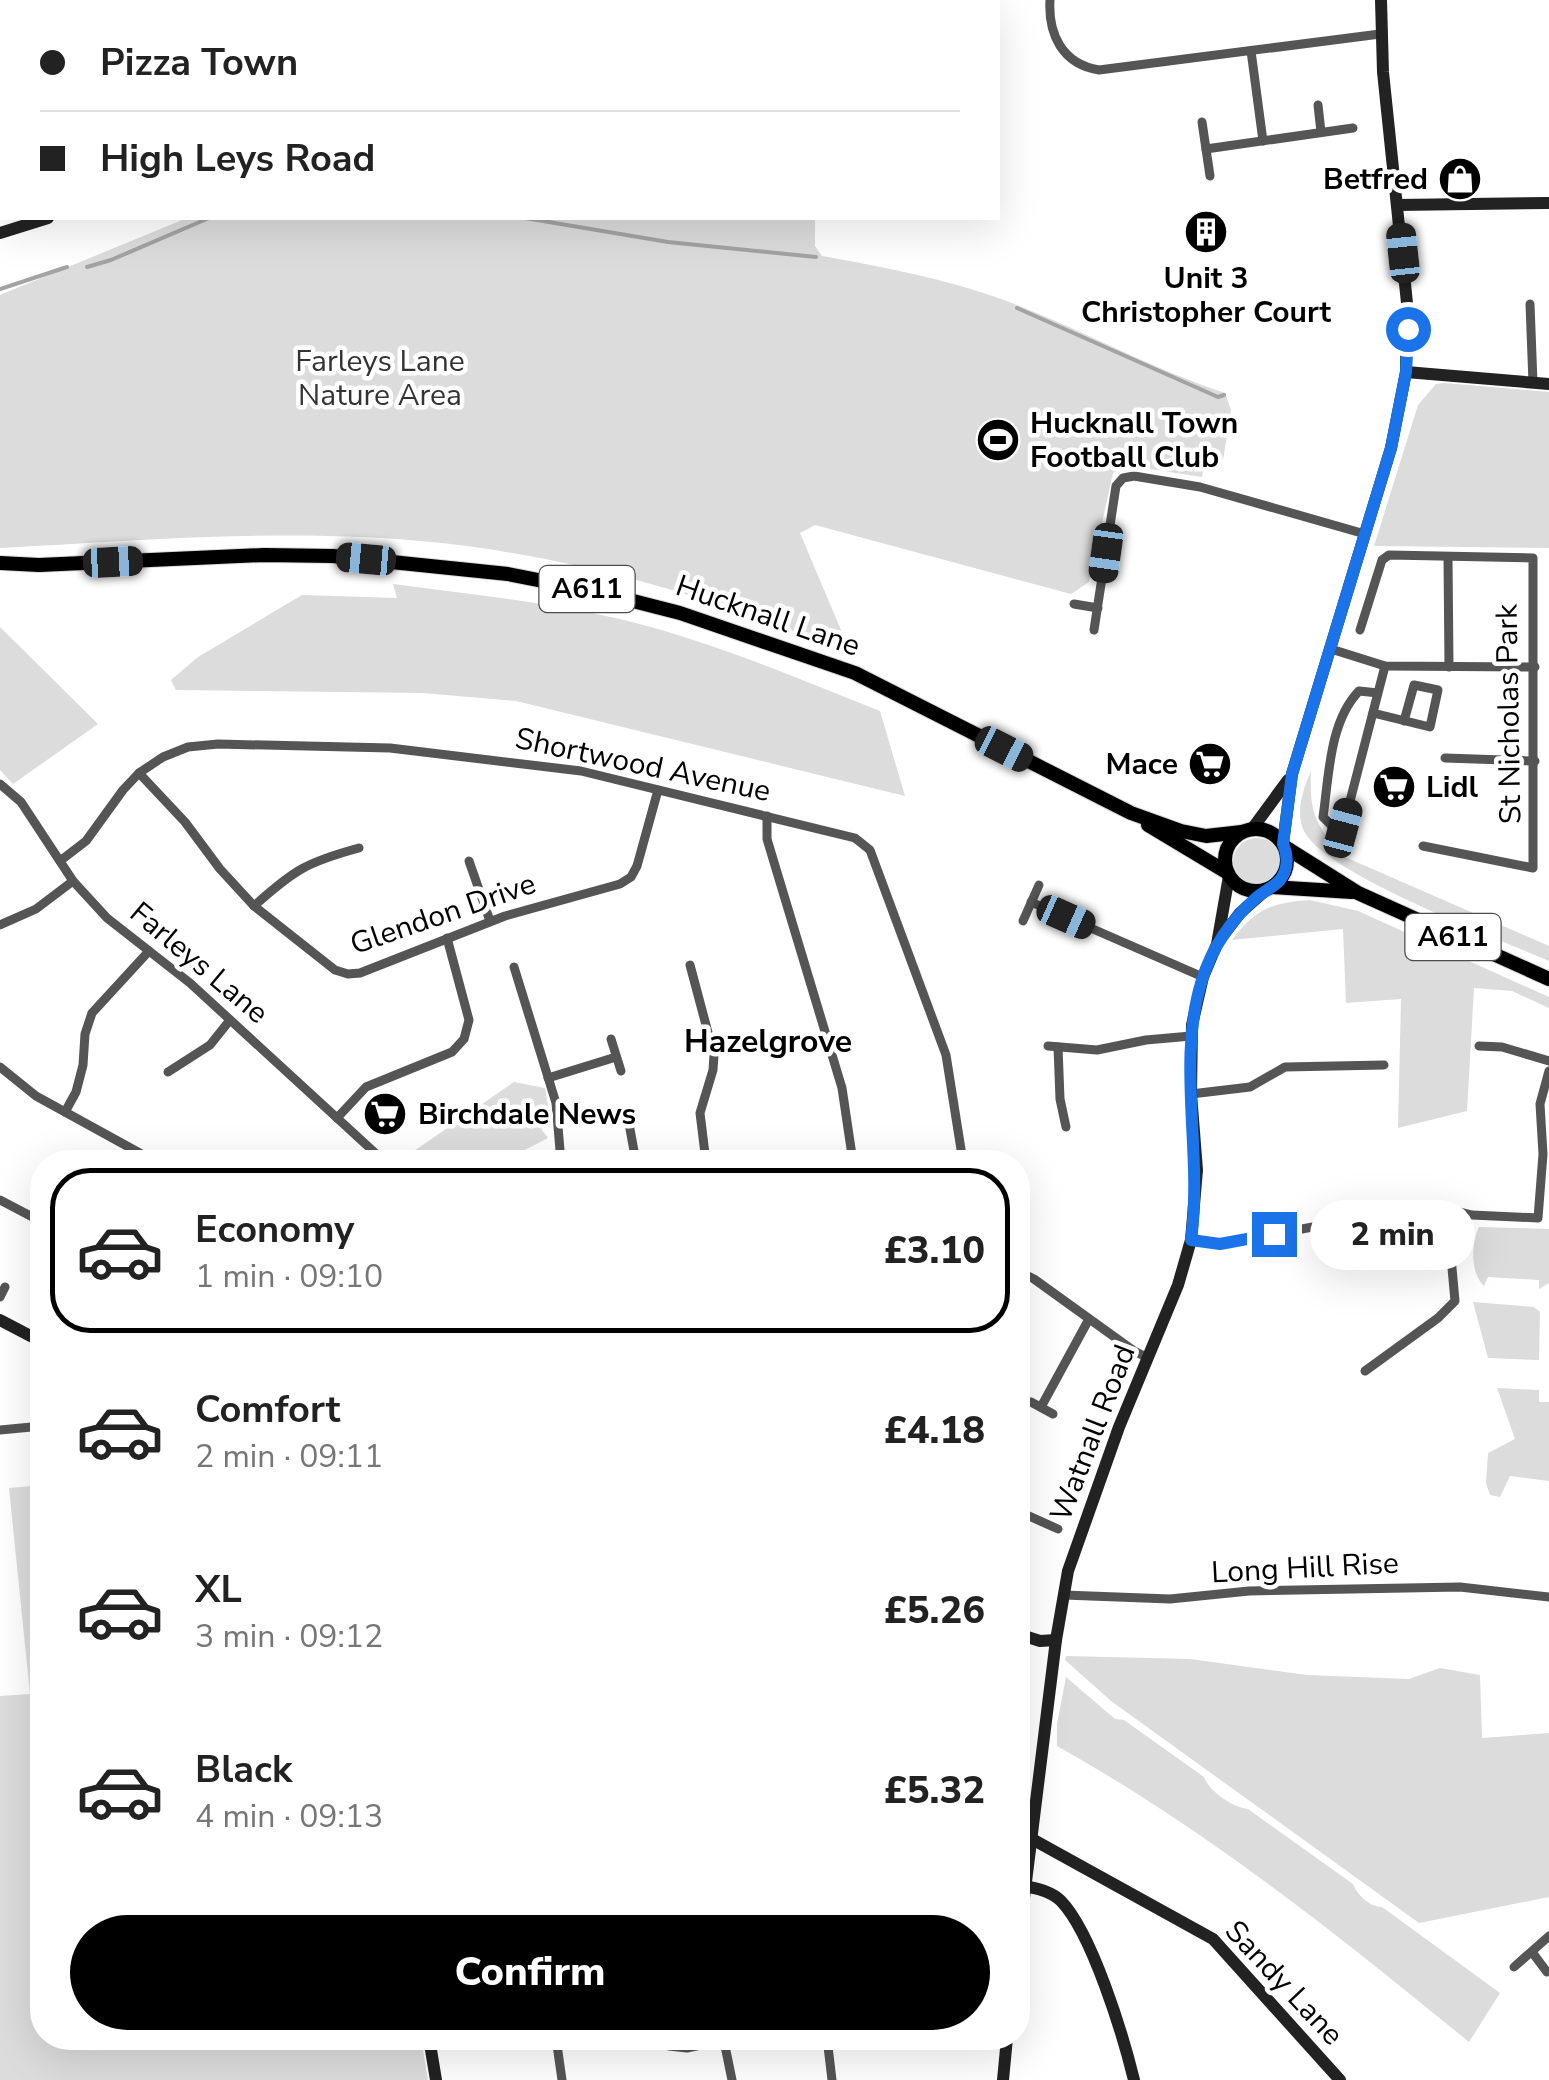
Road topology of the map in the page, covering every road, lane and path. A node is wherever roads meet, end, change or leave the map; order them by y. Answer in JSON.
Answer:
{"nodes":[{"id":1,"x":1050,"y":0,"type":"edge"},
{"id":2,"x":1381,"y":0,"type":"edge"},
{"id":3,"x":1380,"y":34,"type":"junction"},
{"id":4,"x":1251,"y":51,"type":"junction"},
{"id":5,"x":1318,"y":105,"type":"dead end"},
{"id":6,"x":1202,"y":122,"type":"dead end"},
{"id":7,"x":1353,"y":128,"type":"dead end"},
{"id":8,"x":1321,"y":132,"type":"junction"},
{"id":9,"x":1263,"y":141,"type":"junction"},
{"id":10,"x":1206,"y":150,"type":"junction"},
{"id":11,"x":1210,"y":176,"type":"dead end"},
{"id":12,"x":1549,"y":203,"type":"edge"},
{"id":13,"x":1397,"y":204,"type":"junction"},
{"id":14,"x":42,"y":220,"type":"edge"},
{"id":15,"x":0,"y":233,"type":"edge"},
{"id":16,"x":1530,"y":304,"type":"dead end"},
{"id":17,"x":1406,"y":372,"type":"junction"},
{"id":18,"x":1533,"y":382,"type":"junction"},
{"id":19,"x":1549,"y":384,"type":"edge"},
{"id":20,"x":1365,"y":534,"type":"junction"},
{"id":21,"x":1448,"y":558,"type":"junction"},
{"id":22,"x":0,"y":563,"type":"edge"},
{"id":23,"x":1074,"y":604,"type":"dead end"},
{"id":24,"x":1098,"y":608,"type":"junction"},
{"id":25,"x":1094,"y":630,"type":"dead end"},
{"id":26,"x":1360,"y":630,"type":"dead end"},
{"id":27,"x":1331,"y":649,"type":"junction"},
{"id":28,"x":1385,"y":666,"type":"junction"},
{"id":29,"x":1449,"y":667,"type":"junction"},
{"id":30,"x":1535,"y":667,"type":"junction"},
{"id":31,"x":1378,"y":694,"type":"junction"},
{"id":32,"x":1373,"y":714,"type":"junction"},
{"id":33,"x":1404,"y":721,"type":"junction"},
{"id":34,"x":1445,"y":758,"type":"dead end"},
{"id":35,"x":1535,"y":761,"type":"junction"},
{"id":36,"x":139,"y":773,"type":"junction"},
{"id":37,"x":1292,"y":774,"type":"junction"},
{"id":38,"x":0,"y":784,"type":"edge"},
{"id":39,"x":658,"y":790,"type":"junction"},
{"id":40,"x":1131,"y":814,"type":"junction"},
{"id":41,"x":767,"y":816,"type":"junction"},
{"id":42,"x":1247,"y":830,"type":"junction"},
{"id":43,"x":1284,"y":845,"type":"junction"},
{"id":44,"x":1423,"y":846,"type":"dead end"},
{"id":45,"x":359,"y":848,"type":"dead end"},
{"id":46,"x":469,"y":861,"type":"dead end"},
{"id":47,"x":60,"y":862,"type":"junction"},
{"id":48,"x":1228,"y":875,"type":"junction"},
{"id":49,"x":73,"y":881,"type":"junction"},
{"id":50,"x":1038,"y":885,"type":"dead end"},
{"id":51,"x":1269,"y":888,"type":"junction"},
{"id":52,"x":1358,"y":893,"type":"junction"},
{"id":53,"x":1031,"y":902,"type":"junction"},
{"id":54,"x":254,"y":906,"type":"junction"},
{"id":55,"x":1023,"y":920,"type":"dead end"},
{"id":56,"x":490,"y":922,"type":"junction"},
{"id":57,"x":0,"y":926,"type":"edge"},
{"id":58,"x":447,"y":938,"type":"junction"},
{"id":59,"x":1217,"y":944,"type":"junction"},
{"id":60,"x":149,"y":951,"type":"junction"},
{"id":61,"x":690,"y":965,"type":"dead end"},
{"id":62,"x":514,"y":967,"type":"dead end"},
{"id":63,"x":1203,"y":977,"type":"junction"},
{"id":64,"x":1549,"y":979,"type":"edge"},
{"id":65,"x":230,"y":1020,"type":"junction"},
{"id":66,"x":1503,"y":1032,"type":"dead end"},
{"id":67,"x":1191,"y":1036,"type":"junction"},
{"id":68,"x":611,"y":1039,"type":"dead end"},
{"id":69,"x":1479,"y":1046,"type":"dead end"},
{"id":70,"x":1502,"y":1046,"type":"junction"},
{"id":71,"x":616,"y":1058,"type":"junction"},
{"id":72,"x":1549,"y":1061,"type":"edge"},
{"id":73,"x":1333,"y":1066,"type":"junction"},
{"id":74,"x":1384,"y":1066,"type":"dead end"},
{"id":75,"x":0,"y":1067,"type":"edge"},
{"id":76,"x":621,"y":1071,"type":"dead end"},
{"id":77,"x":168,"y":1072,"type":"dead end"},
{"id":78,"x":1549,"y":1072,"type":"edge"},
{"id":79,"x":548,"y":1078,"type":"junction"},
{"id":80,"x":1333,"y":1081,"type":"dead end"},
{"id":81,"x":1192,"y":1094,"type":"junction"},
{"id":82,"x":65,"y":1112,"type":"junction"},
{"id":83,"x":338,"y":1118,"type":"junction"},
{"id":84,"x":628,"y":1118,"type":"dead end"},
{"id":85,"x":1066,"y":1127,"type":"dead end"},
{"id":86,"x":134,"y":1150,"type":"edge"},
{"id":87,"x":373,"y":1150,"type":"edge"},
{"id":88,"x":560,"y":1150,"type":"edge"},
{"id":89,"x":634,"y":1150,"type":"edge"},
{"id":90,"x":705,"y":1150,"type":"edge"},
{"id":91,"x":851,"y":1150,"type":"edge"},
{"id":92,"x":961,"y":1150,"type":"edge"},
{"id":93,"x":0,"y":1200,"type":"edge"},
{"id":94,"x":1454,"y":1210,"type":"junction"},
{"id":95,"x":30,"y":1216,"type":"edge"},
{"id":96,"x":1191,"y":1240,"type":"junction"},
{"id":97,"x":1030,"y":1277,"type":"edge"},
{"id":98,"x":1089,"y":1318,"type":"junction"},
{"id":99,"x":0,"y":1320,"type":"edge"},
{"id":100,"x":30,"y":1336,"type":"edge"},
{"id":101,"x":1148,"y":1358,"type":"junction"},
{"id":102,"x":1364,"y":1371,"type":"dead end"},
{"id":103,"x":1030,"y":1404,"type":"edge"},
{"id":104,"x":1041,"y":1407,"type":"junction"},
{"id":105,"x":1052,"y":1414,"type":"dead end"},
{"id":106,"x":30,"y":1427,"type":"edge"},
{"id":107,"x":0,"y":1430,"type":"edge"},
{"id":108,"x":1030,"y":1516,"type":"edge"},
{"id":109,"x":1058,"y":1529,"type":"dead end"},
{"id":110,"x":1064,"y":1595,"type":"junction"},
{"id":111,"x":1549,"y":1597,"type":"edge"},
{"id":112,"x":1030,"y":1638,"type":"edge"},
{"id":113,"x":1056,"y":1640,"type":"junction"},
{"id":114,"x":1032,"y":1839,"type":"junction"},
{"id":115,"x":1030,"y":1844,"type":"edge"},
{"id":116,"x":1030,"y":1887,"type":"edge"},
{"id":117,"x":1549,"y":1936,"type":"edge"},
{"id":118,"x":1532,"y":1952,"type":"junction"},
{"id":119,"x":1514,"y":1967,"type":"dead end"},
{"id":120,"x":1547,"y":1972,"type":"edge"},
{"id":121,"x":431,"y":2050,"type":"edge"},
{"id":122,"x":558,"y":2050,"type":"edge"},
{"id":123,"x":729,"y":2050,"type":"edge"},
{"id":124,"x":828,"y":2050,"type":"edge"},
{"id":125,"x":1006,"y":2050,"type":"edge"},
{"id":126,"x":436,"y":2080,"type":"edge"},
{"id":127,"x":562,"y":2080,"type":"edge"},
{"id":128,"x":732,"y":2080,"type":"edge"},
{"id":129,"x":832,"y":2080,"type":"edge"},
{"id":130,"x":1002,"y":2080,"type":"edge"},
{"id":131,"x":1134,"y":2080,"type":"edge"},
{"id":132,"x":1340,"y":2080,"type":"edge"}],
"edges":[{"from":1,"to":4,"type":"street"},
{"from":2,"to":3,"type":"main road"},
{"from":3,"to":4,"type":"street"},
{"from":3,"to":13,"type":"main road"},
{"from":4,"to":9,"type":"street"},
{"from":5,"to":8,"type":"street"},
{"from":6,"to":10,"type":"street"},
{"from":7,"to":8,"type":"street"},
{"from":8,"to":9,"type":"street"},
{"from":9,"to":10,"type":"street"},
{"from":10,"to":11,"type":"street"},
{"from":12,"to":13,"type":"main road"},
{"from":13,"to":17,"type":"main road"},
{"from":14,"to":15,"type":"main road"},
{"from":16,"to":18,"type":"street"},
{"from":17,"to":18,"type":"main road"},
{"from":17,"to":20,"type":"main road"},
{"from":18,"to":19,"type":"main road"},
{"from":20,"to":24,"type":"street"},
{"from":20,"to":27,"type":"main road"},
{"from":21,"to":26,"type":"street"},
{"from":21,"to":29,"type":"street"},
{"from":21,"to":30,"type":"street","name":"St Nicholas Park"},
{"from":22,"to":40,"type":"main road","name":"Hucknall Lane","number":"A611"},
{"from":23,"to":24,"type":"street"},
{"from":24,"to":25,"type":"street"},
{"from":27,"to":28,"type":"street"},
{"from":27,"to":37,"type":"main road"},
{"from":28,"to":29,"type":"street"},
{"from":28,"to":31,"type":"street"},
{"from":29,"to":30,"type":"street"},
{"from":30,"to":35,"type":"street","name":"St Nicholas Park"},
{"from":31,"to":32,"type":"street"},
{"from":31,"to":32,"type":"street"},
{"from":32,"to":33,"type":"street"},
{"from":33,"to":33,"type":"street"},
{"from":34,"to":35,"type":"street"},
{"from":35,"to":44,"type":"street","name":"St Nicholas Park"},
{"from":36,"to":39,"type":"street","name":"Shortwood Avenue"},
{"from":36,"to":47,"type":"street","name":"Shortwood Avenue"},
{"from":36,"to":54,"type":"street","name":"Glendon Drive"},
{"from":37,"to":42,"type":"main road"},
{"from":37,"to":43,"type":"main road"},
{"from":38,"to":47,"type":"street","name":"Farleys Lane"},
{"from":39,"to":41,"type":"street","name":"Shortwood Avenue"},
{"from":39,"to":56,"type":"street","name":"Glendon Drive"},
{"from":40,"to":42,"type":"main road","name":"Hucknall Lane","number":"A611"},
{"from":40,"to":48,"type":"main road","name":"Hucknall Lane","number":"A611"},
{"from":41,"to":91,"type":"street"},
{"from":41,"to":92,"type":"street","name":"Shortwood Avenue"},
{"from":42,"to":43,"type":"main road"},
{"from":42,"to":48,"type":"main road"},
{"from":43,"to":51,"type":"main road"},
{"from":43,"to":52,"type":"main road","number":"A611"},
{"from":45,"to":54,"type":"street"},
{"from":46,"to":56,"type":"street"},
{"from":47,"to":49,"type":"street","name":"Farleys Lane"},
{"from":48,"to":51,"type":"main road"},
{"from":48,"to":59,"type":"main road","name":"Watnall Road"},
{"from":49,"to":57,"type":"street"},
{"from":49,"to":60,"type":"street","name":"Farleys Lane"},
{"from":50,"to":53,"type":"street"},
{"from":51,"to":52,"type":"main road","number":"A611"},
{"from":51,"to":59,"type":"main road","name":"Watnall Road"},
{"from":52,"to":64,"type":"main road","number":"A611"},
{"from":53,"to":55,"type":"street"},
{"from":53,"to":63,"type":"street"},
{"from":54,"to":58,"type":"street","name":"Glendon Drive"},
{"from":56,"to":58,"type":"street","name":"Glendon Drive"},
{"from":58,"to":83,"type":"street"},
{"from":59,"to":63,"type":"main road","name":"Watnall Road"},
{"from":60,"to":65,"type":"street","name":"Farleys Lane"},
{"from":60,"to":82,"type":"street"},
{"from":61,"to":90,"type":"street"},
{"from":62,"to":79,"type":"street"},
{"from":63,"to":67,"type":"main road","name":"Watnall Road"},
{"from":65,"to":77,"type":"street"},
{"from":65,"to":83,"type":"street","name":"Farleys Lane"},
{"from":66,"to":70,"type":"street"},
{"from":67,"to":81,"type":"main road","name":"Watnall Road"},
{"from":67,"to":85,"type":"street"},
{"from":68,"to":71,"type":"street"},
{"from":69,"to":70,"type":"street"},
{"from":70,"to":72,"type":"street"},
{"from":71,"to":76,"type":"street"},
{"from":71,"to":79,"type":"street"},
{"from":73,"to":74,"type":"street"},
{"from":73,"to":80,"type":"street"},
{"from":73,"to":81,"type":"street"},
{"from":75,"to":82,"type":"street"},
{"from":78,"to":94,"type":"street"},
{"from":79,"to":88,"type":"street"},
{"from":81,"to":96,"type":"main road","name":"Watnall Road"},
{"from":82,"to":86,"type":"street"},
{"from":83,"to":87,"type":"street","name":"Farleys Lane"},
{"from":84,"to":89,"type":"street"},
{"from":93,"to":95,"type":"street"},
{"from":94,"to":96,"type":"street"},
{"from":94,"to":102,"type":"street"},
{"from":96,"to":101,"type":"main road","name":"Watnall Road"},
{"from":97,"to":98,"type":"street"},
{"from":98,"to":101,"type":"street"},
{"from":98,"to":104,"type":"street"},
{"from":99,"to":100,"type":"main road"},
{"from":101,"to":110,"type":"main road","name":"Watnall Road"},
{"from":103,"to":104,"type":"street"},
{"from":104,"to":105,"type":"street"},
{"from":106,"to":107,"type":"street"},
{"from":108,"to":109,"type":"street"},
{"from":110,"to":111,"type":"street","name":"Long Hill Rise"},
{"from":110,"to":113,"type":"main road","name":"Watnall Road"},
{"from":112,"to":113,"type":"main road"},
{"from":113,"to":114,"type":"main road","name":"Watnall Road"},
{"from":114,"to":115,"type":"main road","name":"Watnall Road"},
{"from":114,"to":132,"type":"main road","name":"Sandy Lane"},
{"from":116,"to":131,"type":"main road"},
{"from":117,"to":118,"type":"street"},
{"from":118,"to":119,"type":"street"},
{"from":118,"to":120,"type":"street"},
{"from":121,"to":126,"type":"main road"},
{"from":122,"to":127,"type":"street"},
{"from":123,"to":128,"type":"street"},
{"from":124,"to":129,"type":"street"},
{"from":125,"to":130,"type":"main road"}]}
